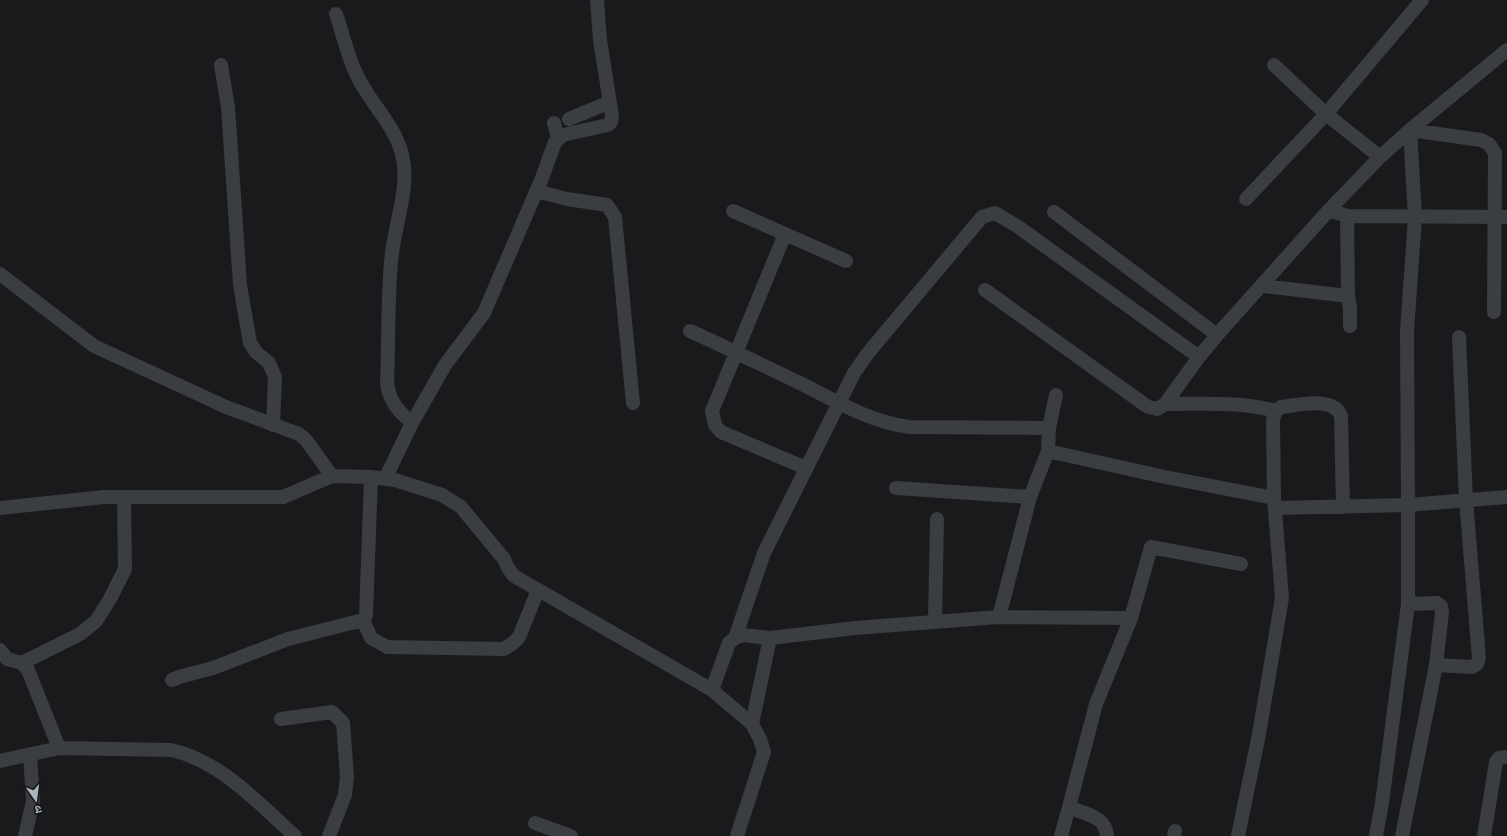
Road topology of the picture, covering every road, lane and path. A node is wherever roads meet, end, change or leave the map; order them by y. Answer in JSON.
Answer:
{"nodes":[{"id":1,"x":597,"y":0,"type":"edge"},
{"id":2,"x":1422,"y":0,"type":"edge"},
{"id":3,"x":336,"y":14,"type":"dead end"},
{"id":4,"x":1507,"y":50,"type":"edge"},
{"id":5,"x":221,"y":65,"type":"dead end"},
{"id":6,"x":1274,"y":65,"type":"dead end"},
{"id":7,"x":610,"y":102,"type":"junction"},
{"id":8,"x":1326,"y":114,"type":"junction"},
{"id":9,"x":569,"y":119,"type":"dead end"},
{"id":10,"x":554,"y":123,"type":"dead end"},
{"id":11,"x":1410,"y":130,"type":"junction"},
{"id":12,"x":558,"y":138,"type":"junction"},
{"id":13,"x":1380,"y":157,"type":"junction"},
{"id":14,"x":536,"y":191,"type":"junction"},
{"id":15,"x":1246,"y":199,"type":"dead end"},
{"id":16,"x":1329,"y":210,"type":"junction"},
{"id":17,"x":733,"y":211,"type":"dead end"},
{"id":18,"x":1054,"y":212,"type":"dead end"},
{"id":19,"x":1348,"y":216,"type":"junction"},
{"id":20,"x":1415,"y":217,"type":"junction"},
{"id":21,"x":1501,"y":217,"type":"edge"},
{"id":22,"x":786,"y":234,"type":"junction"},
{"id":23,"x":846,"y":261,"type":"dead end"},
{"id":24,"x":0,"y":274,"type":"edge"},
{"id":25,"x":1263,"y":286,"type":"junction"},
{"id":26,"x":985,"y":290,"type":"dead end"},
{"id":27,"x":1348,"y":296,"type":"junction"},
{"id":28,"x":1494,"y":312,"type":"dead end"},
{"id":29,"x":1350,"y":326,"type":"dead end"},
{"id":30,"x":690,"y":331,"type":"dead end"},
{"id":31,"x":1218,"y":335,"type":"junction"},
{"id":32,"x":1460,"y":337,"type":"dead end"},
{"id":33,"x":736,"y":352,"type":"junction"},
{"id":34,"x":1199,"y":357,"type":"junction"},
{"id":35,"x":1056,"y":395,"type":"dead end"},
{"id":36,"x":633,"y":403,"type":"dead end"},
{"id":37,"x":838,"y":403,"type":"junction"},
{"id":38,"x":1165,"y":404,"type":"junction"},
{"id":39,"x":1276,"y":411,"type":"junction"},
{"id":40,"x":412,"y":423,"type":"junction"},
{"id":41,"x":273,"y":425,"type":"junction"},
{"id":42,"x":1049,"y":428,"type":"junction"},
{"id":43,"x":1048,"y":451,"type":"junction"},
{"id":44,"x":806,"y":468,"type":"junction"},
{"id":45,"x":332,"y":476,"type":"junction"},
{"id":46,"x":371,"y":477,"type":"junction"},
{"id":47,"x":385,"y":479,"type":"junction"},
{"id":48,"x":896,"y":488,"type":"dead end"},
{"id":49,"x":124,"y":497,"type":"junction"},
{"id":50,"x":1030,"y":497,"type":"junction"},
{"id":51,"x":1507,"y":497,"type":"edge"},
{"id":52,"x":1466,"y":500,"type":"junction"},
{"id":53,"x":1274,"y":503,"type":"junction"},
{"id":54,"x":1408,"y":505,"type":"junction"},
{"id":55,"x":1343,"y":507,"type":"junction"},
{"id":56,"x":0,"y":508,"type":"edge"},
{"id":57,"x":938,"y":519,"type":"dead end"},
{"id":58,"x":1241,"y":564,"type":"dead end"},
{"id":59,"x":538,"y":590,"type":"junction"},
{"id":60,"x":1408,"y":604,"type":"junction"},
{"id":61,"x":999,"y":617,"type":"junction"},
{"id":62,"x":1131,"y":618,"type":"junction"},
{"id":63,"x":363,"y":620,"type":"junction"},
{"id":64,"x":935,"y":621,"type":"junction"},
{"id":65,"x":735,"y":638,"type":"junction"},
{"id":66,"x":770,"y":638,"type":"junction"},
{"id":67,"x":0,"y":650,"type":"edge"},
{"id":68,"x":22,"y":663,"type":"junction"},
{"id":69,"x":1436,"y":665,"type":"junction"},
{"id":70,"x":172,"y":680,"type":"dead end"},
{"id":71,"x":712,"y":690,"type":"junction"},
{"id":72,"x":281,"y":719,"type":"dead end"},
{"id":73,"x":752,"y":724,"type":"junction"},
{"id":74,"x":59,"y":748,"type":"junction"},
{"id":75,"x":30,"y":755,"type":"junction"},
{"id":76,"x":1507,"y":757,"type":"edge"},
{"id":77,"x":0,"y":761,"type":"edge"},
{"id":78,"x":1069,"y":807,"type":"junction"},
{"id":79,"x":535,"y":823,"type":"dead end"},
{"id":80,"x":1107,"y":835,"type":"edge"},
{"id":81,"x":25,"y":836,"type":"edge"},
{"id":82,"x":295,"y":836,"type":"edge"},
{"id":83,"x":329,"y":836,"type":"edge"},
{"id":84,"x":571,"y":836,"type":"edge"},
{"id":85,"x":737,"y":836,"type":"edge"},
{"id":86,"x":1061,"y":836,"type":"edge"},
{"id":87,"x":1238,"y":836,"type":"edge"},
{"id":88,"x":1376,"y":836,"type":"edge"},
{"id":89,"x":1402,"y":836,"type":"edge"},
{"id":90,"x":1484,"y":836,"type":"edge"}],
"edges":[{"from":1,"to":7,"type":"street"},
{"from":2,"to":8,"type":"street"},
{"from":3,"to":40,"type":"street"},
{"from":4,"to":11,"type":"street"},
{"from":5,"to":41,"type":"street"},
{"from":6,"to":8,"type":"street"},
{"from":7,"to":9,"type":"street"},
{"from":7,"to":12,"type":"street"},
{"from":8,"to":13,"type":"street"},
{"from":8,"to":15,"type":"street"},
{"from":10,"to":12,"type":"street"},
{"from":11,"to":13,"type":"street"},
{"from":11,"to":20,"type":"street"},
{"from":11,"to":21,"type":"street"},
{"from":12,"to":14,"type":"street"},
{"from":13,"to":16,"type":"street"},
{"from":14,"to":36,"type":"street"},
{"from":14,"to":40,"type":"street"},
{"from":16,"to":19,"type":"street"},
{"from":16,"to":25,"type":"street"},
{"from":17,"to":22,"type":"street"},
{"from":18,"to":31,"type":"street"},
{"from":19,"to":20,"type":"street"},
{"from":19,"to":27,"type":"street"},
{"from":20,"to":21,"type":"street"},
{"from":20,"to":54,"type":"street"},
{"from":21,"to":28,"type":"street"},
{"from":22,"to":23,"type":"street"},
{"from":22,"to":33,"type":"street"},
{"from":24,"to":41,"type":"street"},
{"from":25,"to":27,"type":"street"},
{"from":25,"to":31,"type":"street"},
{"from":26,"to":38,"type":"street"},
{"from":27,"to":29,"type":"street"},
{"from":30,"to":33,"type":"street"},
{"from":31,"to":34,"type":"street"},
{"from":32,"to":52,"type":"street"},
{"from":33,"to":37,"type":"street"},
{"from":33,"to":44,"type":"street"},
{"from":34,"to":37,"type":"street"},
{"from":34,"to":38,"type":"street"},
{"from":35,"to":42,"type":"street"},
{"from":37,"to":42,"type":"street"},
{"from":37,"to":44,"type":"street"},
{"from":38,"to":39,"type":"street"},
{"from":39,"to":53,"type":"street"},
{"from":39,"to":55,"type":"street"},
{"from":40,"to":47,"type":"street"},
{"from":41,"to":45,"type":"street"},
{"from":42,"to":43,"type":"street"},
{"from":43,"to":50,"type":"street"},
{"from":43,"to":53,"type":"street"},
{"from":44,"to":65,"type":"street"},
{"from":45,"to":46,"type":"street"},
{"from":45,"to":49,"type":"street"},
{"from":46,"to":47,"type":"street"},
{"from":46,"to":63,"type":"street"},
{"from":47,"to":59,"type":"street"},
{"from":48,"to":50,"type":"street"},
{"from":49,"to":56,"type":"street"},
{"from":49,"to":68,"type":"street"},
{"from":50,"to":61,"type":"street"},
{"from":51,"to":52,"type":"street"},
{"from":52,"to":54,"type":"street"},
{"from":52,"to":69,"type":"street"},
{"from":53,"to":55,"type":"street"},
{"from":53,"to":87,"type":"street"},
{"from":54,"to":55,"type":"street"},
{"from":54,"to":60,"type":"street"},
{"from":57,"to":64,"type":"street"},
{"from":58,"to":62,"type":"street"},
{"from":59,"to":63,"type":"street"},
{"from":59,"to":71,"type":"street"},
{"from":60,"to":69,"type":"street"},
{"from":60,"to":88,"type":"street"},
{"from":61,"to":62,"type":"street"},
{"from":61,"to":64,"type":"street"},
{"from":62,"to":78,"type":"street"},
{"from":63,"to":70,"type":"street"},
{"from":64,"to":66,"type":"street"},
{"from":65,"to":66,"type":"street"},
{"from":65,"to":71,"type":"street"},
{"from":66,"to":73,"type":"street"},
{"from":67,"to":68,"type":"street"},
{"from":68,"to":74,"type":"street"},
{"from":69,"to":89,"type":"street"},
{"from":71,"to":73,"type":"street"},
{"from":72,"to":83,"type":"street"},
{"from":73,"to":85,"type":"street"},
{"from":74,"to":75,"type":"street"},
{"from":74,"to":82,"type":"street"},
{"from":75,"to":77,"type":"street"},
{"from":75,"to":81,"type":"street"},
{"from":76,"to":90,"type":"street"},
{"from":78,"to":80,"type":"street"},
{"from":78,"to":86,"type":"street"},
{"from":79,"to":84,"type":"street"}]}
